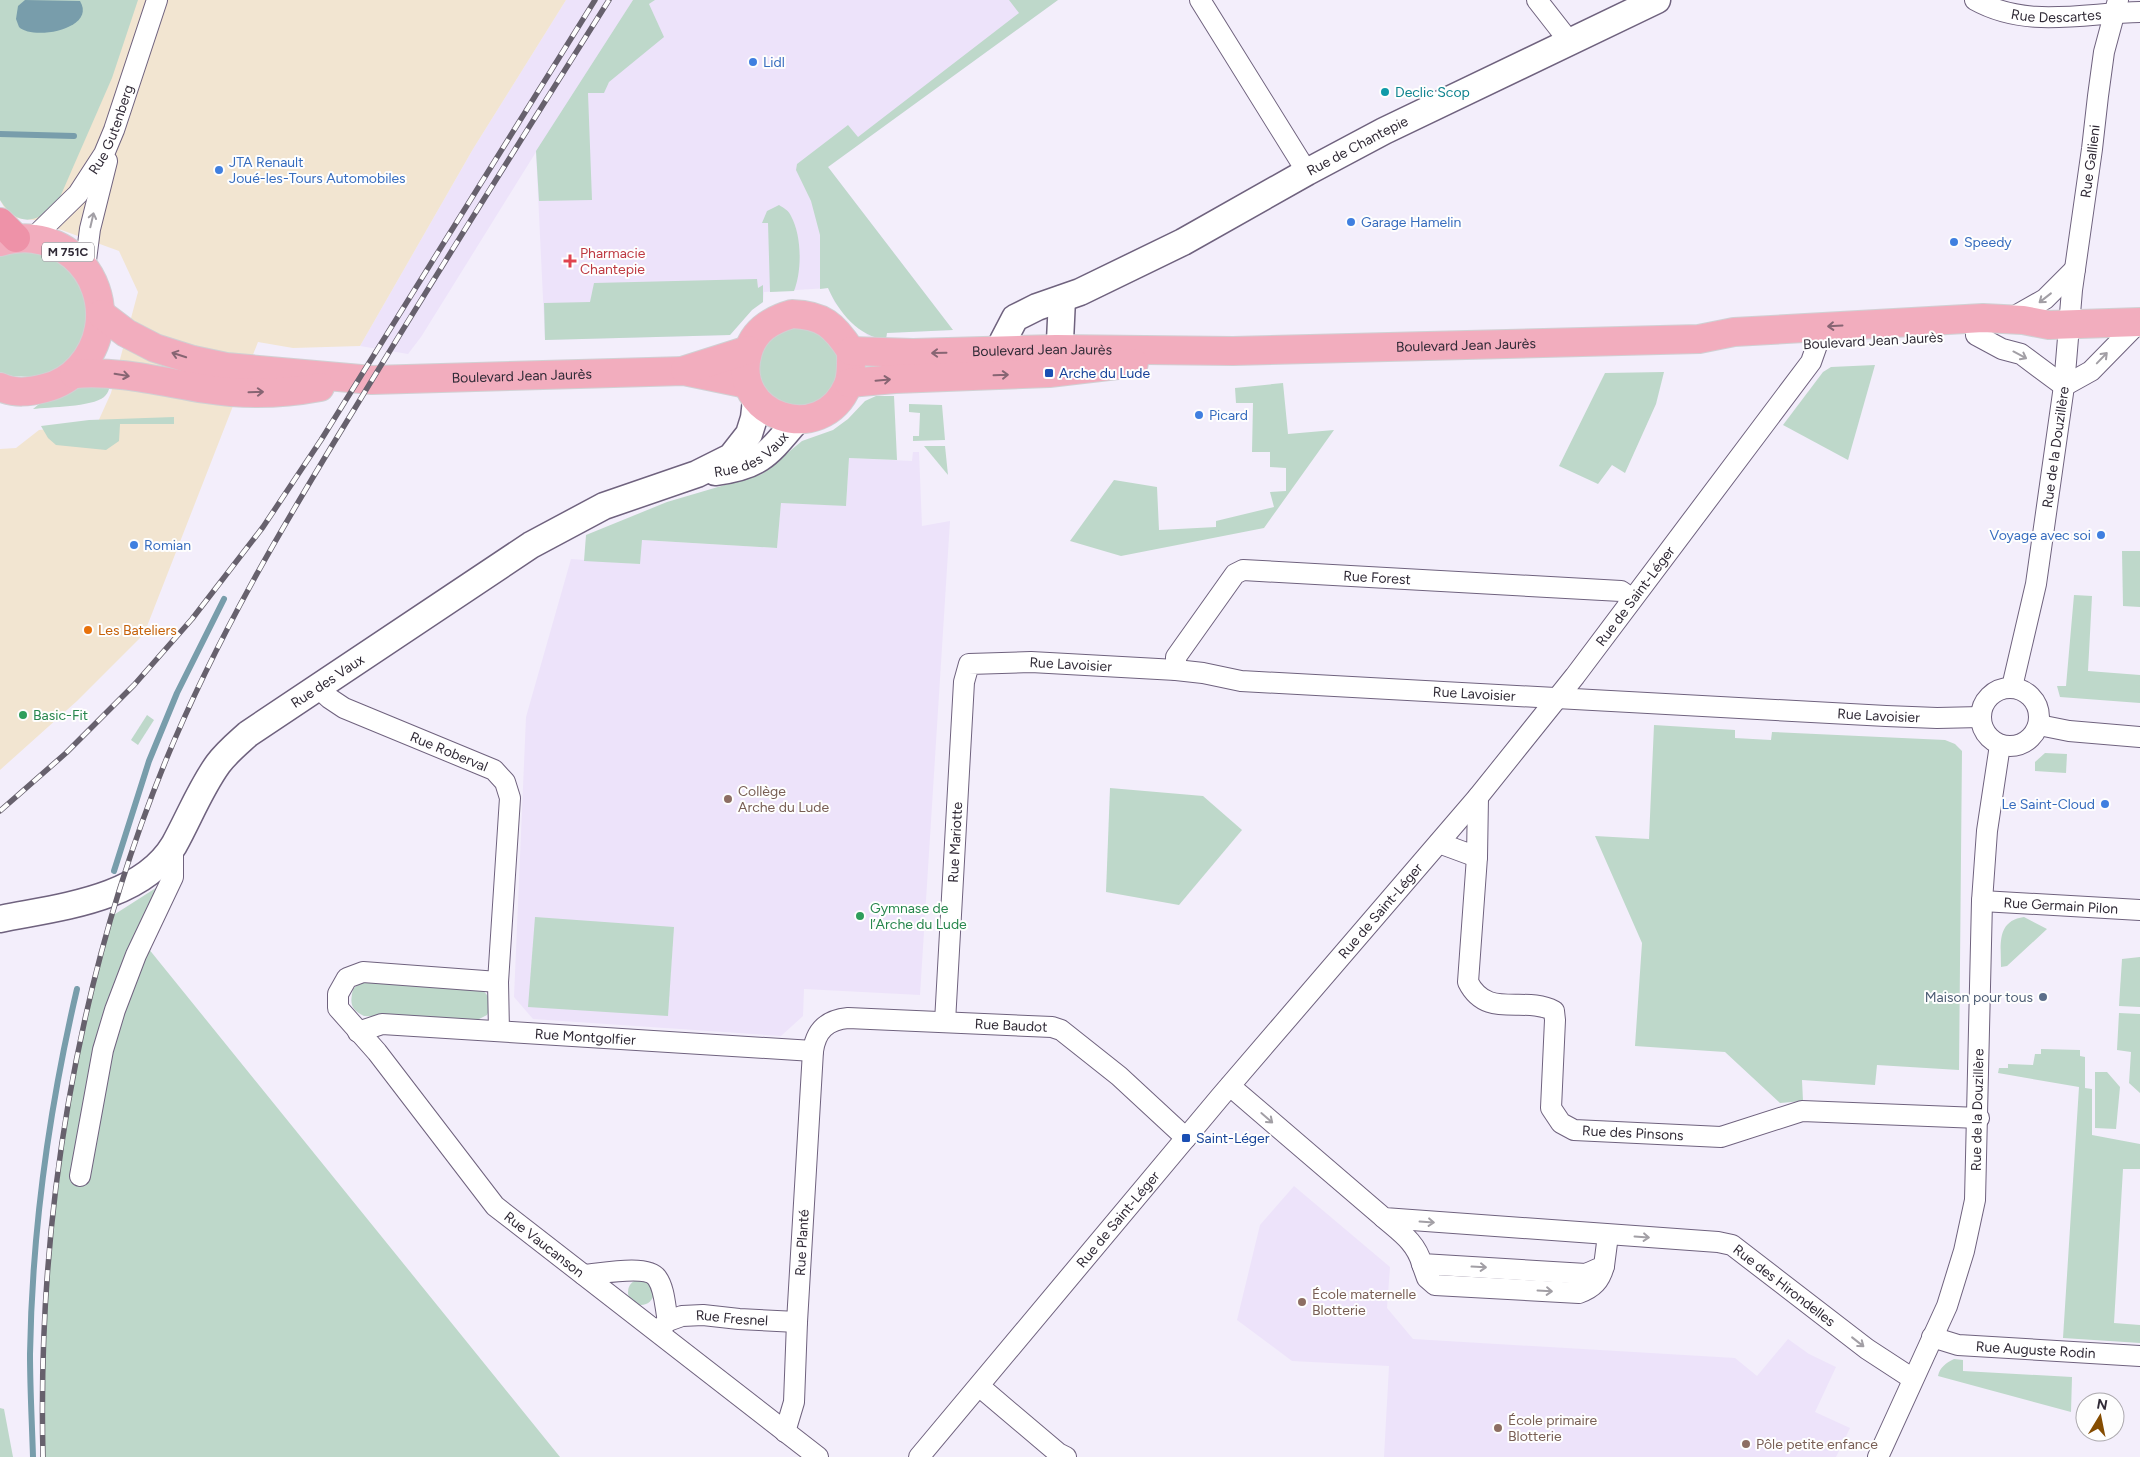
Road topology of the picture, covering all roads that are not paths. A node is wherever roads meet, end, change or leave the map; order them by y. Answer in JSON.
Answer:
{"nodes":[{"id":1,"x":157,"y":0,"type":"edge"},
{"id":2,"x":1200,"y":0,"type":"edge"},
{"id":3,"x":1537,"y":0,"type":"edge"},
{"id":4,"x":1657,"y":0,"type":"edge"},
{"id":5,"x":1975,"y":0,"type":"edge"},
{"id":6,"x":2115,"y":7,"type":"edge"},
{"id":7,"x":2140,"y":12,"type":"edge"},
{"id":8,"x":1569,"y":41,"type":"junction"},
{"id":9,"x":114,"y":130,"type":"junction"},
{"id":10,"x":1307,"y":172,"type":"junction"},
{"id":11,"x":12,"y":235,"type":"edge"},
{"id":12,"x":85,"y":268,"type":"junction"},
{"id":13,"x":2075,"y":269,"type":"junction"},
{"id":14,"x":1062,"y":299,"type":"junction"},
{"id":15,"x":101,"y":314,"type":"junction"},
{"id":16,"x":2008,"y":320,"type":"junction"},
{"id":17,"x":2140,"y":322,"type":"edge"},
{"id":18,"x":2059,"y":324,"type":"junction"},
{"id":19,"x":1976,"y":335,"type":"junction"},
{"id":20,"x":1699,"y":339,"type":"junction"},
{"id":21,"x":1816,"y":345,"type":"junction"},
{"id":22,"x":748,"y":350,"type":"junction"},
{"id":23,"x":851,"y":351,"type":"junction"},
{"id":24,"x":1001,"y":351,"type":"junction"},
{"id":25,"x":1049,"y":361,"type":"junction"},
{"id":26,"x":684,"y":371,"type":"junction"},
{"id":27,"x":74,"y":374,"type":"junction"},
{"id":28,"x":359,"y":380,"type":"junction"},
{"id":29,"x":849,"y":383,"type":"junction"},
{"id":30,"x":2064,"y":386,"type":"junction"},
{"id":31,"x":0,"y":387,"type":"edge"},
{"id":32,"x":752,"y":392,"type":"junction"},
{"id":33,"x":797,"y":420,"type":"junction"},
{"id":34,"x":697,"y":474,"type":"junction"},
{"id":35,"x":1631,"y":598,"type":"junction"},
{"id":36,"x":969,"y":664,"type":"joint"},
{"id":37,"x":1176,"y":670,"type":"junction"},
{"id":38,"x":317,"y":687,"type":"junction"},
{"id":39,"x":2012,"y":687,"type":"junction"},
{"id":40,"x":1557,"y":697,"type":"junction"},
{"id":41,"x":1981,"y":716,"type":"junction"},
{"id":42,"x":2039,"y":725,"type":"junction"},
{"id":43,"x":2140,"y":737,"type":"edge"},
{"id":44,"x":2000,"y":745,"type":"junction"},
{"id":45,"x":1478,"y":797,"type":"junction"},
{"id":46,"x":1438,"y":843,"type":"junction"},
{"id":47,"x":173,"y":846,"type":"junction"},
{"id":48,"x":1477,"y":857,"type":"junction"},
{"id":49,"x":1982,"y":901,"type":"junction"},
{"id":50,"x":2140,"y":910,"type":"edge"},
{"id":51,"x":0,"y":919,"type":"edge"},
{"id":52,"x":498,"y":982,"type":"junction"},
{"id":53,"x":945,"y":1022,"type":"junction"},
{"id":54,"x":499,"y":1031,"type":"junction"},
{"id":55,"x":358,"y":1032,"type":"junction"},
{"id":56,"x":812,"y":1051,"type":"junction"},
{"id":57,"x":1230,"y":1086,"type":"junction"},
{"id":58,"x":1979,"y":1118,"type":"junction"},
{"id":59,"x":1186,"y":1138,"type":"junction"},
{"id":60,"x":80,"y":1176,"type":"dead end"},
{"id":61,"x":1384,"y":1218,"type":"junction"},
{"id":62,"x":1608,"y":1235,"type":"junction"},
{"id":63,"x":584,"y":1274,"type":"junction"},
{"id":64,"x":797,"y":1322,"type":"junction"},
{"id":65,"x":663,"y":1326,"type":"junction"},
{"id":66,"x":1932,"y":1337,"type":"junction"},
{"id":67,"x":2140,"y":1356,"type":"edge"},
{"id":68,"x":1913,"y":1379,"type":"junction"},
{"id":69,"x":979,"y":1386,"type":"junction"},
{"id":70,"x":785,"y":1432,"type":"junction"},
{"id":71,"x":818,"y":1457,"type":"edge"},
{"id":72,"x":919,"y":1457,"type":"edge"},
{"id":73,"x":1066,"y":1457,"type":"edge"},
{"id":74,"x":1878,"y":1457,"type":"edge"}],
"edges":[{"from":1,"to":9,"type":"street","name":"Rue Gutenberg"},
{"from":2,"to":10,"type":"street"},
{"from":3,"to":8,"type":"street"},
{"from":4,"to":8,"type":"street","name":"Rue de Chantepie"},
{"from":5,"to":6,"type":"street","name":"Rue Descartes"},
{"from":6,"to":7,"type":"street","name":"Rue Descartes"},
{"from":6,"to":13,"type":"street","name":"Rue Gallieni"},
{"from":8,"to":10,"type":"street","name":"Rue de Chantepie"},
{"from":9,"to":11,"type":"street","name":"Rue Gutenberg"},
{"from":12,"to":9,"type":"street","one_way":true},
{"from":10,"to":14,"type":"street","name":"Rue de Chantepie"},
{"from":11,"to":12,"type":"main road","number":"M 751C"},
{"from":12,"to":15,"type":"main road","number":"M 751C"},
{"from":13,"to":16,"type":"street","one_way":true},
{"from":13,"to":18,"type":"street","name":"Rue Gallieni"},
{"from":14,"to":24,"type":"street","name":"Rue de Chantepie"},
{"from":14,"to":25,"type":"street"},
{"from":15,"to":27,"type":"main road","number":"M 751C"},
{"from":28,"to":15,"type":"main road","name":"Boulevard Jean Jaurès","one_way":true},
{"from":16,"to":18,"type":"main road","name":"Boulevard Jean Jaurès"},
{"from":16,"to":20,"type":"main road","name":"Boulevard Jean Jaurès","one_way":true},
{"from":17,"to":18,"type":"main road","name":"Boulevard Jean Jaurès"},
{"from":30,"to":17,"type":"street","one_way":true},
{"from":18,"to":19,"type":"main road","name":"Boulevard Jean Jaurès"},
{"from":18,"to":30,"type":"street","name":"Rue de la Douzillère"},
{"from":19,"to":21,"type":"main road","name":"Boulevard Jean Jaurès"},
{"from":19,"to":30,"type":"street","one_way":true},
{"from":20,"to":21,"type":"main road","name":"Boulevard Jean Jaurès"},
{"from":20,"to":25,"type":"main road","name":"Boulevard Jean Jaurès"},
{"from":21,"to":35,"type":"street","name":"Rue de Saint-Léger"},
{"from":22,"to":23,"type":"main road"},
{"from":22,"to":26,"type":"main road","name":"Boulevard Jean Jaurès"},
{"from":22,"to":32,"type":"main road"},
{"from":24,"to":23,"type":"main road","name":"Boulevard Jean Jaurès","one_way":true},
{"from":23,"to":29,"type":"main road"},
{"from":24,"to":25,"type":"main road","name":"Boulevard Jean Jaurès"},
{"from":29,"to":25,"type":"main road","name":"Boulevard Jean Jaurès","one_way":true},
{"from":26,"to":28,"type":"main road","name":"Boulevard Jean Jaurès"},
{"from":26,"to":32,"type":"main road","name":"Boulevard Jean Jaurès"},
{"from":27,"to":28,"type":"main road","name":"Boulevard Jean Jaurès","one_way":true},
{"from":27,"to":31,"type":"main road","number":"M 751C"},
{"from":29,"to":33,"type":"main road"},
{"from":30,"to":39,"type":"street","name":"Rue de la Douzillère"},
{"from":32,"to":33,"type":"main road"},
{"from":32,"to":34,"type":"street","name":"Rue des Vaux"},
{"from":33,"to":34,"type":"street","name":"Rue des Vaux"},
{"from":34,"to":38,"type":"street","name":"Rue des Vaux"},
{"from":35,"to":37,"type":"street","name":"Rue Forest"},
{"from":35,"to":40,"type":"street","name":"Rue de Saint-Léger"},
{"from":36,"to":37,"type":"street","name":"Rue Lavoisier"},
{"from":36,"to":53,"type":"street","name":"Rue Mariotte"},
{"from":37,"to":40,"type":"street","name":"Rue Lavoisier"},
{"from":38,"to":47,"type":"street","name":"Rue des Vaux"},
{"from":38,"to":52,"type":"street","name":"Rue Roberval"},
{"from":39,"to":41,"type":"street"},
{"from":39,"to":42,"type":"street"},
{"from":40,"to":41,"type":"street","name":"Rue Lavoisier"},
{"from":40,"to":45,"type":"street","name":"Rue de Saint-Léger"},
{"from":41,"to":44,"type":"street"},
{"from":42,"to":43,"type":"street"},
{"from":42,"to":44,"type":"street"},
{"from":44,"to":49,"type":"street","name":"Rue de la Douzillère"},
{"from":45,"to":46,"type":"street","name":"Rue de Saint-Léger"},
{"from":45,"to":48,"type":"street","name":"Rue des Pinsons"},
{"from":46,"to":48,"type":"street"},
{"from":46,"to":57,"type":"street","name":"Rue de Saint-Léger"},
{"from":47,"to":51,"type":"street","name":"Rue des Vaux"},
{"from":47,"to":60,"type":"street"},
{"from":48,"to":58,"type":"street","name":"Rue des Pinsons"},
{"from":49,"to":50,"type":"street","name":"Rue Germain Pilon"},
{"from":49,"to":58,"type":"street","name":"Rue de la Douzillère"},
{"from":52,"to":54,"type":"street","name":"Rue Roberval"},
{"from":52,"to":55,"type":"street","name":"Rue Vaucanson"},
{"from":53,"to":56,"type":"street","name":"Rue Baudot"},
{"from":53,"to":59,"type":"street","name":"Rue Baudot"},
{"from":54,"to":55,"type":"street","name":"Rue Montgolfier"},
{"from":54,"to":56,"type":"street","name":"Rue Montgolfier"},
{"from":55,"to":63,"type":"street","name":"Rue Vaucanson"},
{"from":56,"to":64,"type":"street","name":"Rue Planté"},
{"from":57,"to":59,"type":"street","name":"Rue de Saint-Léger"},
{"from":57,"to":61,"type":"street","one_way":true},
{"from":58,"to":66,"type":"street","name":"Rue de la Douzillère"},
{"from":59,"to":69,"type":"street","name":"Rue de Saint-Léger"},
{"from":61,"to":62,"type":"street","name":"Rue des Hirondelles","one_way":true},
{"from":61,"to":62,"type":"street","one_way":true},
{"from":62,"to":68,"type":"street","name":"Rue des Hirondelles","one_way":true},
{"from":63,"to":65,"type":"street","name":"Rue Vaucanson"},
{"from":63,"to":65,"type":"street"},
{"from":64,"to":65,"type":"street","name":"Rue Fresnel"},
{"from":64,"to":70,"type":"street","name":"Rue Planté"},
{"from":65,"to":70,"type":"street","name":"Rue Vaucanson"},
{"from":66,"to":67,"type":"street","name":"Rue Auguste Rodin"},
{"from":66,"to":68,"type":"street","name":"Rue de la Douzillère"},
{"from":68,"to":74,"type":"street","name":"Rue de la Douzillère"},
{"from":69,"to":72,"type":"street","name":"Rue de Saint-Léger"},
{"from":69,"to":73,"type":"street"},
{"from":70,"to":71,"type":"street","name":"Rue Vaucanson"}]}
